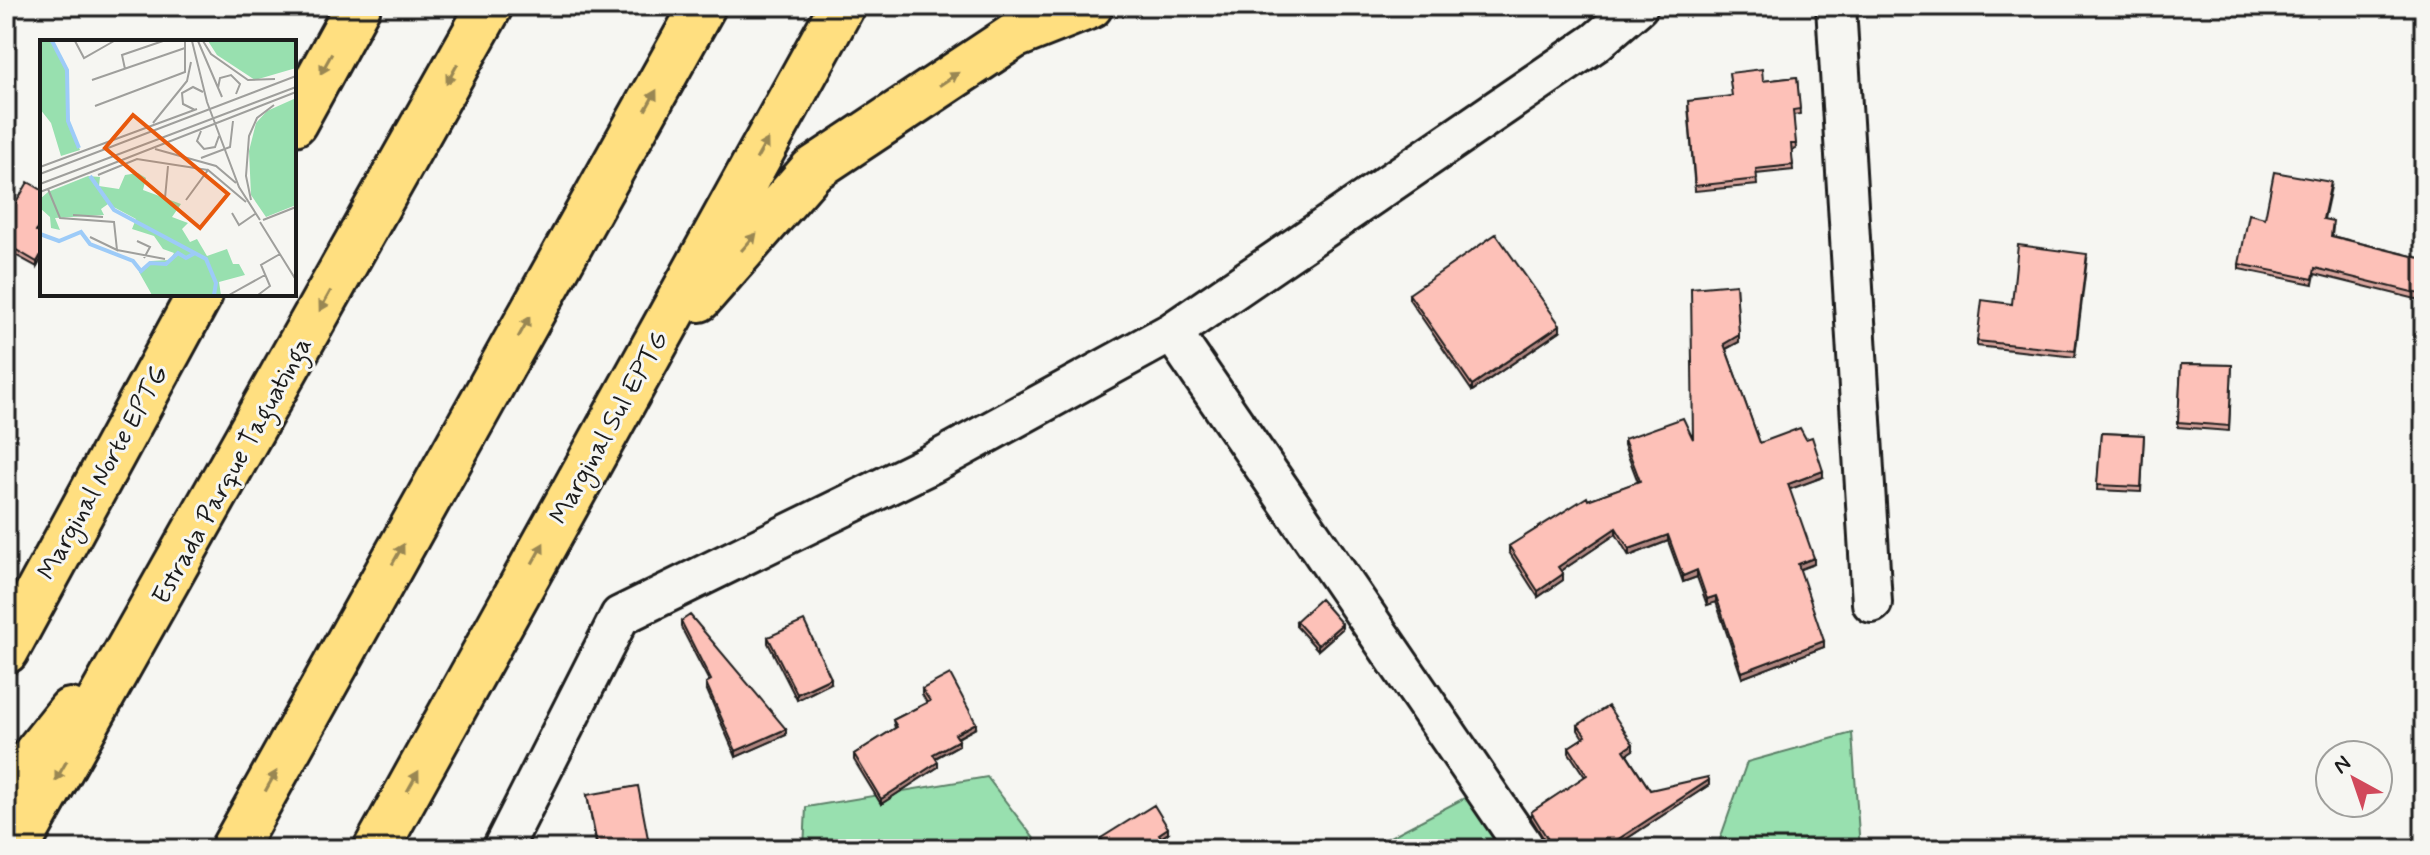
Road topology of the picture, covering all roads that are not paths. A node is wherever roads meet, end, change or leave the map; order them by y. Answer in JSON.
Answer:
{"nodes":[{"id":1,"x":358,"y":6,"type":"edge"},
{"id":2,"x":490,"y":6,"type":"edge"},
{"id":3,"x":703,"y":6,"type":"edge"},
{"id":4,"x":842,"y":6,"type":"edge"},
{"id":5,"x":1090,"y":6,"type":"edge"},
{"id":6,"x":1638,"y":6,"type":"edge"},
{"id":7,"x":1836,"y":6,"type":"edge"},
{"id":8,"x":296,"y":119,"type":"edge"},
{"id":9,"x":199,"y":296,"type":"edge"},
{"id":10,"x":1172,"y":332,"type":"junction"},
{"id":11,"x":642,"y":364,"type":"junction"},
{"id":12,"x":1872,"y":603,"type":"dead end"},
{"id":13,"x":155,"y":606,"type":"junction"},
{"id":14,"x":6,"y":651,"type":"edge"},
{"id":15,"x":6,"y":791,"type":"edge"},
{"id":16,"x":1523,"y":845,"type":"dead end"},
{"id":17,"x":16,"y":849,"type":"edge"},
{"id":18,"x":233,"y":849,"type":"edge"},
{"id":19,"x":376,"y":849,"type":"edge"},
{"id":20,"x":502,"y":849,"type":"edge"}],
"edges":[{"from":1,"to":8,"type":"main road","one_way":true},
{"from":2,"to":13,"type":"main road","name":"Estrada Parque Taguatinga","one_way":true},
{"from":18,"to":3,"type":"main road","one_way":true},
{"from":11,"to":4,"type":"main road","name":"Marginal Sul EPTG","one_way":true},
{"from":11,"to":5,"type":"main road","one_way":true},
{"from":6,"to":10,"type":"street"},
{"from":7,"to":12,"type":"street"},
{"from":9,"to":14,"type":"main road","name":"Marginal Norte EPTG"},
{"from":10,"to":16,"type":"street"},
{"from":10,"to":20,"type":"street"},
{"from":19,"to":11,"type":"main road","name":"Marginal Sul EPTG","one_way":true},
{"from":13,"to":15,"type":"main road"},
{"from":13,"to":17,"type":"main road","name":"Estrada Parque Taguatinga","one_way":true}]}
